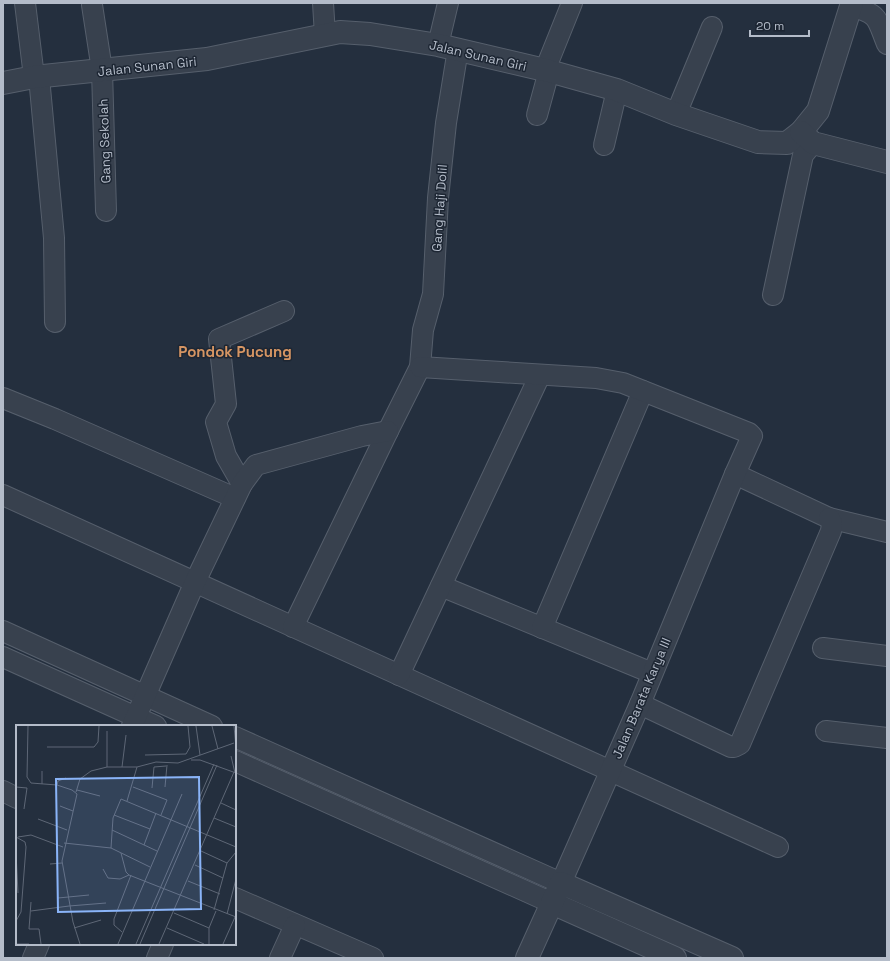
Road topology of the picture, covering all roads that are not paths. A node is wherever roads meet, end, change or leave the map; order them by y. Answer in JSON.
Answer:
{"nodes":[{"id":1,"x":25,"y":3,"type":"edge"},
{"id":2,"x":323,"y":3,"type":"edge"},
{"id":3,"x":448,"y":3,"type":"edge"},
{"id":4,"x":572,"y":3,"type":"edge"},
{"id":5,"x":852,"y":4,"type":"edge"},
{"id":6,"x":92,"y":5,"type":"dead end"},
{"id":7,"x":712,"y":27,"type":"dead end"},
{"id":8,"x":325,"y":35,"type":"junction"},
{"id":9,"x":887,"y":44,"type":"edge"},
{"id":10,"x":448,"y":47,"type":"junction"},
{"id":11,"x":102,"y":70,"type":"junction"},
{"id":12,"x":547,"y":71,"type":"junction"},
{"id":13,"x":37,"y":77,"type":"junction"},
{"id":14,"x":3,"y":83,"type":"edge"},
{"id":15,"x":617,"y":90,"type":"junction"},
{"id":16,"x":676,"y":114,"type":"junction"},
{"id":17,"x":537,"y":115,"type":"dead end"},
{"id":18,"x":807,"y":138,"type":"junction"},
{"id":19,"x":604,"y":145,"type":"dead end"},
{"id":20,"x":887,"y":162,"type":"edge"},
{"id":21,"x":106,"y":211,"type":"dead end"},
{"id":22,"x":773,"y":295,"type":"dead end"},
{"id":23,"x":284,"y":311,"type":"dead end"},
{"id":24,"x":55,"y":322,"type":"dead end"},
{"id":25,"x":420,"y":367,"type":"junction"},
{"id":26,"x":540,"y":375,"type":"junction"},
{"id":27,"x":643,"y":391,"type":"junction"},
{"id":28,"x":3,"y":398,"type":"edge"},
{"id":29,"x":388,"y":432,"type":"junction"},
{"id":30,"x":735,"y":474,"type":"junction"},
{"id":31,"x":238,"y":491,"type":"junction"},
{"id":32,"x":3,"y":495,"type":"edge"},
{"id":33,"x":829,"y":518,"type":"junction"},
{"id":34,"x":887,"y":532,"type":"edge"},
{"id":35,"x":195,"y":582,"type":"junction"},
{"id":36,"x":441,"y":586,"type":"junction"},
{"id":37,"x":293,"y":627,"type":"junction"},
{"id":38,"x":542,"y":628,"type":"junction"},
{"id":39,"x":3,"y":631,"type":"edge"},
{"id":40,"x":823,"y":648,"type":"dead end"},
{"id":41,"x":887,"y":656,"type":"edge"},
{"id":42,"x":3,"y":657,"type":"edge"},
{"id":43,"x":652,"y":673,"type":"junction"},
{"id":44,"x":399,"y":675,"type":"junction"},
{"id":45,"x":145,"y":696,"type":"junction"},
{"id":46,"x":640,"y":704,"type":"junction"},
{"id":47,"x":134,"y":721,"type":"edge"},
{"id":48,"x":152,"y":725,"type":"edge"},
{"id":49,"x":210,"y":725,"type":"edge"},
{"id":50,"x":826,"y":731,"type":"dead end"},
{"id":51,"x":236,"y":736,"type":"edge"},
{"id":52,"x":887,"y":738,"type":"edge"},
{"id":53,"x":236,"y":761,"type":"edge"},
{"id":54,"x":610,"y":770,"type":"junction"},
{"id":55,"x":3,"y":791,"type":"edge"},
{"id":56,"x":16,"y":798,"type":"edge"},
{"id":57,"x":778,"y":847,"type":"dead end"},
{"id":58,"x":556,"y":893,"type":"junction"},
{"id":59,"x":236,"y":898,"type":"edge"},
{"id":60,"x":295,"y":924,"type":"junction"},
{"id":61,"x":39,"y":945,"type":"edge"},
{"id":62,"x":163,"y":945,"type":"edge"},
{"id":63,"x":33,"y":958,"type":"edge"},
{"id":64,"x":157,"y":958,"type":"edge"},
{"id":65,"x":280,"y":958,"type":"edge"},
{"id":66,"x":373,"y":958,"type":"edge"},
{"id":67,"x":528,"y":958,"type":"edge"},
{"id":68,"x":675,"y":958,"type":"edge"},
{"id":69,"x":732,"y":958,"type":"edge"}],
"edges":[{"from":1,"to":13,"type":"street"},
{"from":2,"to":8,"type":"street"},
{"from":3,"to":10,"type":"street","name":"Gang Haji Dolil"},
{"from":4,"to":12,"type":"street"},
{"from":5,"to":9,"type":"street"},
{"from":5,"to":18,"type":"street","name":"Jalan Sunan Giri"},
{"from":6,"to":11,"type":"street","name":"Gang Sekolah"},
{"from":7,"to":16,"type":"street"},
{"from":8,"to":10,"type":"street","name":"Jalan Sunan Giri"},
{"from":8,"to":11,"type":"street","name":"Jalan Sunan Giri"},
{"from":10,"to":12,"type":"street","name":"Jalan Sunan Giri"},
{"from":10,"to":25,"type":"street","name":"Gang Haji Dolil"},
{"from":11,"to":13,"type":"street","name":"Jalan Sunan Giri"},
{"from":11,"to":21,"type":"street","name":"Gang Sekolah"},
{"from":12,"to":15,"type":"street","name":"Jalan Sunan Giri"},
{"from":12,"to":17,"type":"street"},
{"from":13,"to":14,"type":"street","name":"Jalan Sunan Giri"},
{"from":13,"to":24,"type":"street"},
{"from":15,"to":16,"type":"street","name":"Jalan Sunan Giri"},
{"from":15,"to":19,"type":"street"},
{"from":16,"to":18,"type":"street","name":"Jalan Sunan Giri"},
{"from":18,"to":20,"type":"street"},
{"from":18,"to":22,"type":"street"},
{"from":23,"to":31,"type":"street"},
{"from":25,"to":26,"type":"street"},
{"from":25,"to":29,"type":"street"},
{"from":26,"to":27,"type":"street"},
{"from":26,"to":36,"type":"street"},
{"from":27,"to":30,"type":"street","name":"Jalan Barata Karya III"},
{"from":27,"to":38,"type":"street"},
{"from":28,"to":31,"type":"street"},
{"from":29,"to":31,"type":"street"},
{"from":29,"to":37,"type":"street"},
{"from":30,"to":33,"type":"street"},
{"from":30,"to":43,"type":"street","name":"Jalan Barata Karya III"},
{"from":31,"to":35,"type":"street"},
{"from":32,"to":35,"type":"street"},
{"from":33,"to":34,"type":"street"},
{"from":33,"to":46,"type":"street"},
{"from":35,"to":37,"type":"street"},
{"from":35,"to":45,"type":"street"},
{"from":36,"to":38,"type":"street"},
{"from":36,"to":44,"type":"street"},
{"from":37,"to":44,"type":"street"},
{"from":38,"to":43,"type":"street"},
{"from":39,"to":45,"type":"street"},
{"from":40,"to":41,"type":"street"},
{"from":42,"to":47,"type":"street"},
{"from":43,"to":46,"type":"street","name":"Jalan Barata Karya III"},
{"from":44,"to":54,"type":"street"},
{"from":45,"to":47,"type":"street"},
{"from":45,"to":49,"type":"street"},
{"from":46,"to":54,"type":"street","name":"Jalan Barata Karya III"},
{"from":47,"to":48,"type":"street"},
{"from":50,"to":52,"type":"street"},
{"from":51,"to":58,"type":"street"},
{"from":53,"to":58,"type":"street"},
{"from":54,"to":57,"type":"street"},
{"from":54,"to":58,"type":"street","name":"Jalan Barata Karya III"},
{"from":55,"to":56,"type":"street"},
{"from":58,"to":67,"type":"street","name":"Jalan Barata Karya III"},
{"from":58,"to":68,"type":"street"},
{"from":58,"to":69,"type":"street"},
{"from":59,"to":60,"type":"street"},
{"from":60,"to":65,"type":"street"},
{"from":60,"to":66,"type":"street"},
{"from":61,"to":63,"type":"street"},
{"from":62,"to":64,"type":"street"}]}
